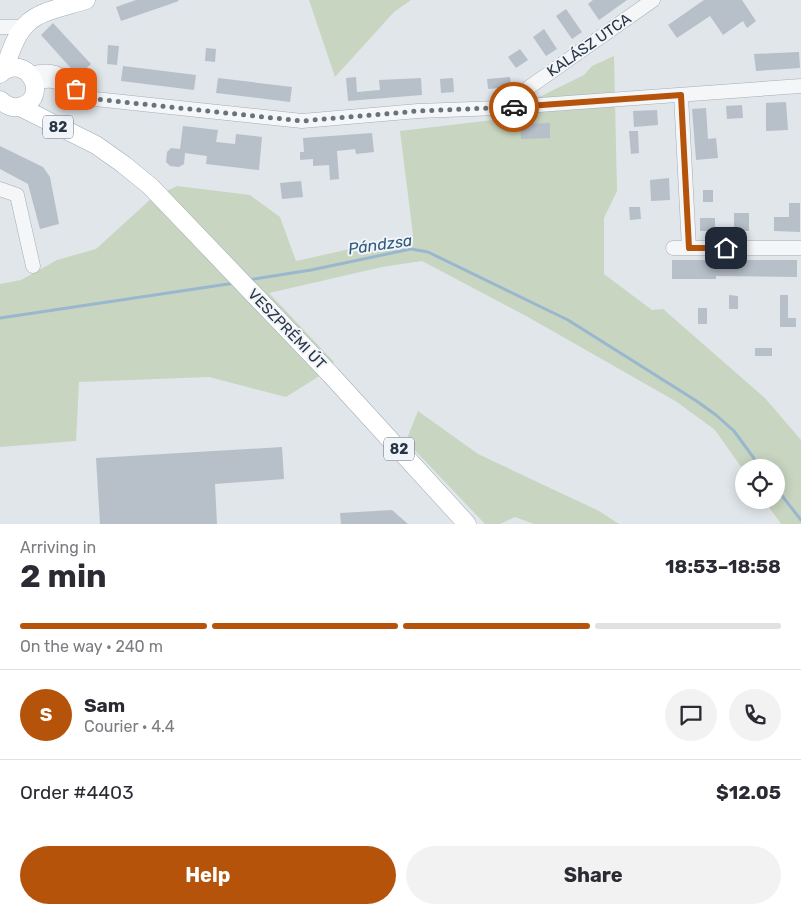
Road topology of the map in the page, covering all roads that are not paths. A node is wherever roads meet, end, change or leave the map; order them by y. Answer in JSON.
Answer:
{"nodes":[{"id":1,"x":86,"y":0,"type":"edge"},
{"id":2,"x":654,"y":0,"type":"edge"},
{"id":3,"x":0,"y":27,"type":"edge"},
{"id":4,"x":22,"y":27,"type":"junction"},
{"id":5,"x":1,"y":73,"type":"edge"},
{"id":6,"x":30,"y":80,"type":"junction"},
{"id":7,"x":801,"y":86,"type":"edge"},
{"id":8,"x":681,"y":95,"type":"junction"},
{"id":9,"x":0,"y":100,"type":"edge"},
{"id":10,"x":20,"y":107,"type":"junction"},
{"id":11,"x":499,"y":108,"type":"junction"},
{"id":12,"x":96,"y":145,"type":"junction"},
{"id":13,"x":0,"y":189,"type":"edge"},
{"id":14,"x":673,"y":248,"type":"dead end"},
{"id":15,"x":689,"y":248,"type":"junction"},
{"id":16,"x":801,"y":248,"type":"edge"},
{"id":17,"x":33,"y":266,"type":"dead end"},
{"id":18,"x":467,"y":524,"type":"edge"}],
"edges":[{"from":1,"to":4,"type":"main road"},
{"from":2,"to":11,"type":"street","name":"KALÁSZ UTCA"},
{"from":3,"to":4,"type":"street"},
{"from":4,"to":5,"type":"main road"},
{"from":4,"to":6,"type":"main road"},
{"from":5,"to":6,"type":"main road"},
{"from":6,"to":10,"type":"main road","number":"82"},
{"from":6,"to":11,"type":"street"},
{"from":6,"to":12,"type":"main road","name":"VESZPRÉMI ÚT","number":"82"},
{"from":7,"to":8,"type":"street"},
{"from":8,"to":11,"type":"street"},
{"from":8,"to":15,"type":"street"},
{"from":9,"to":10,"type":"main road","number":"82"},
{"from":10,"to":12,"type":"main road","name":"VESZPRÉMI ÚT","number":"82"},
{"from":12,"to":18,"type":"main road","name":"VESZPRÉMI ÚT","number":"82"},
{"from":13,"to":17,"type":"street"},
{"from":14,"to":15,"type":"street"},
{"from":15,"to":16,"type":"street"}]}
